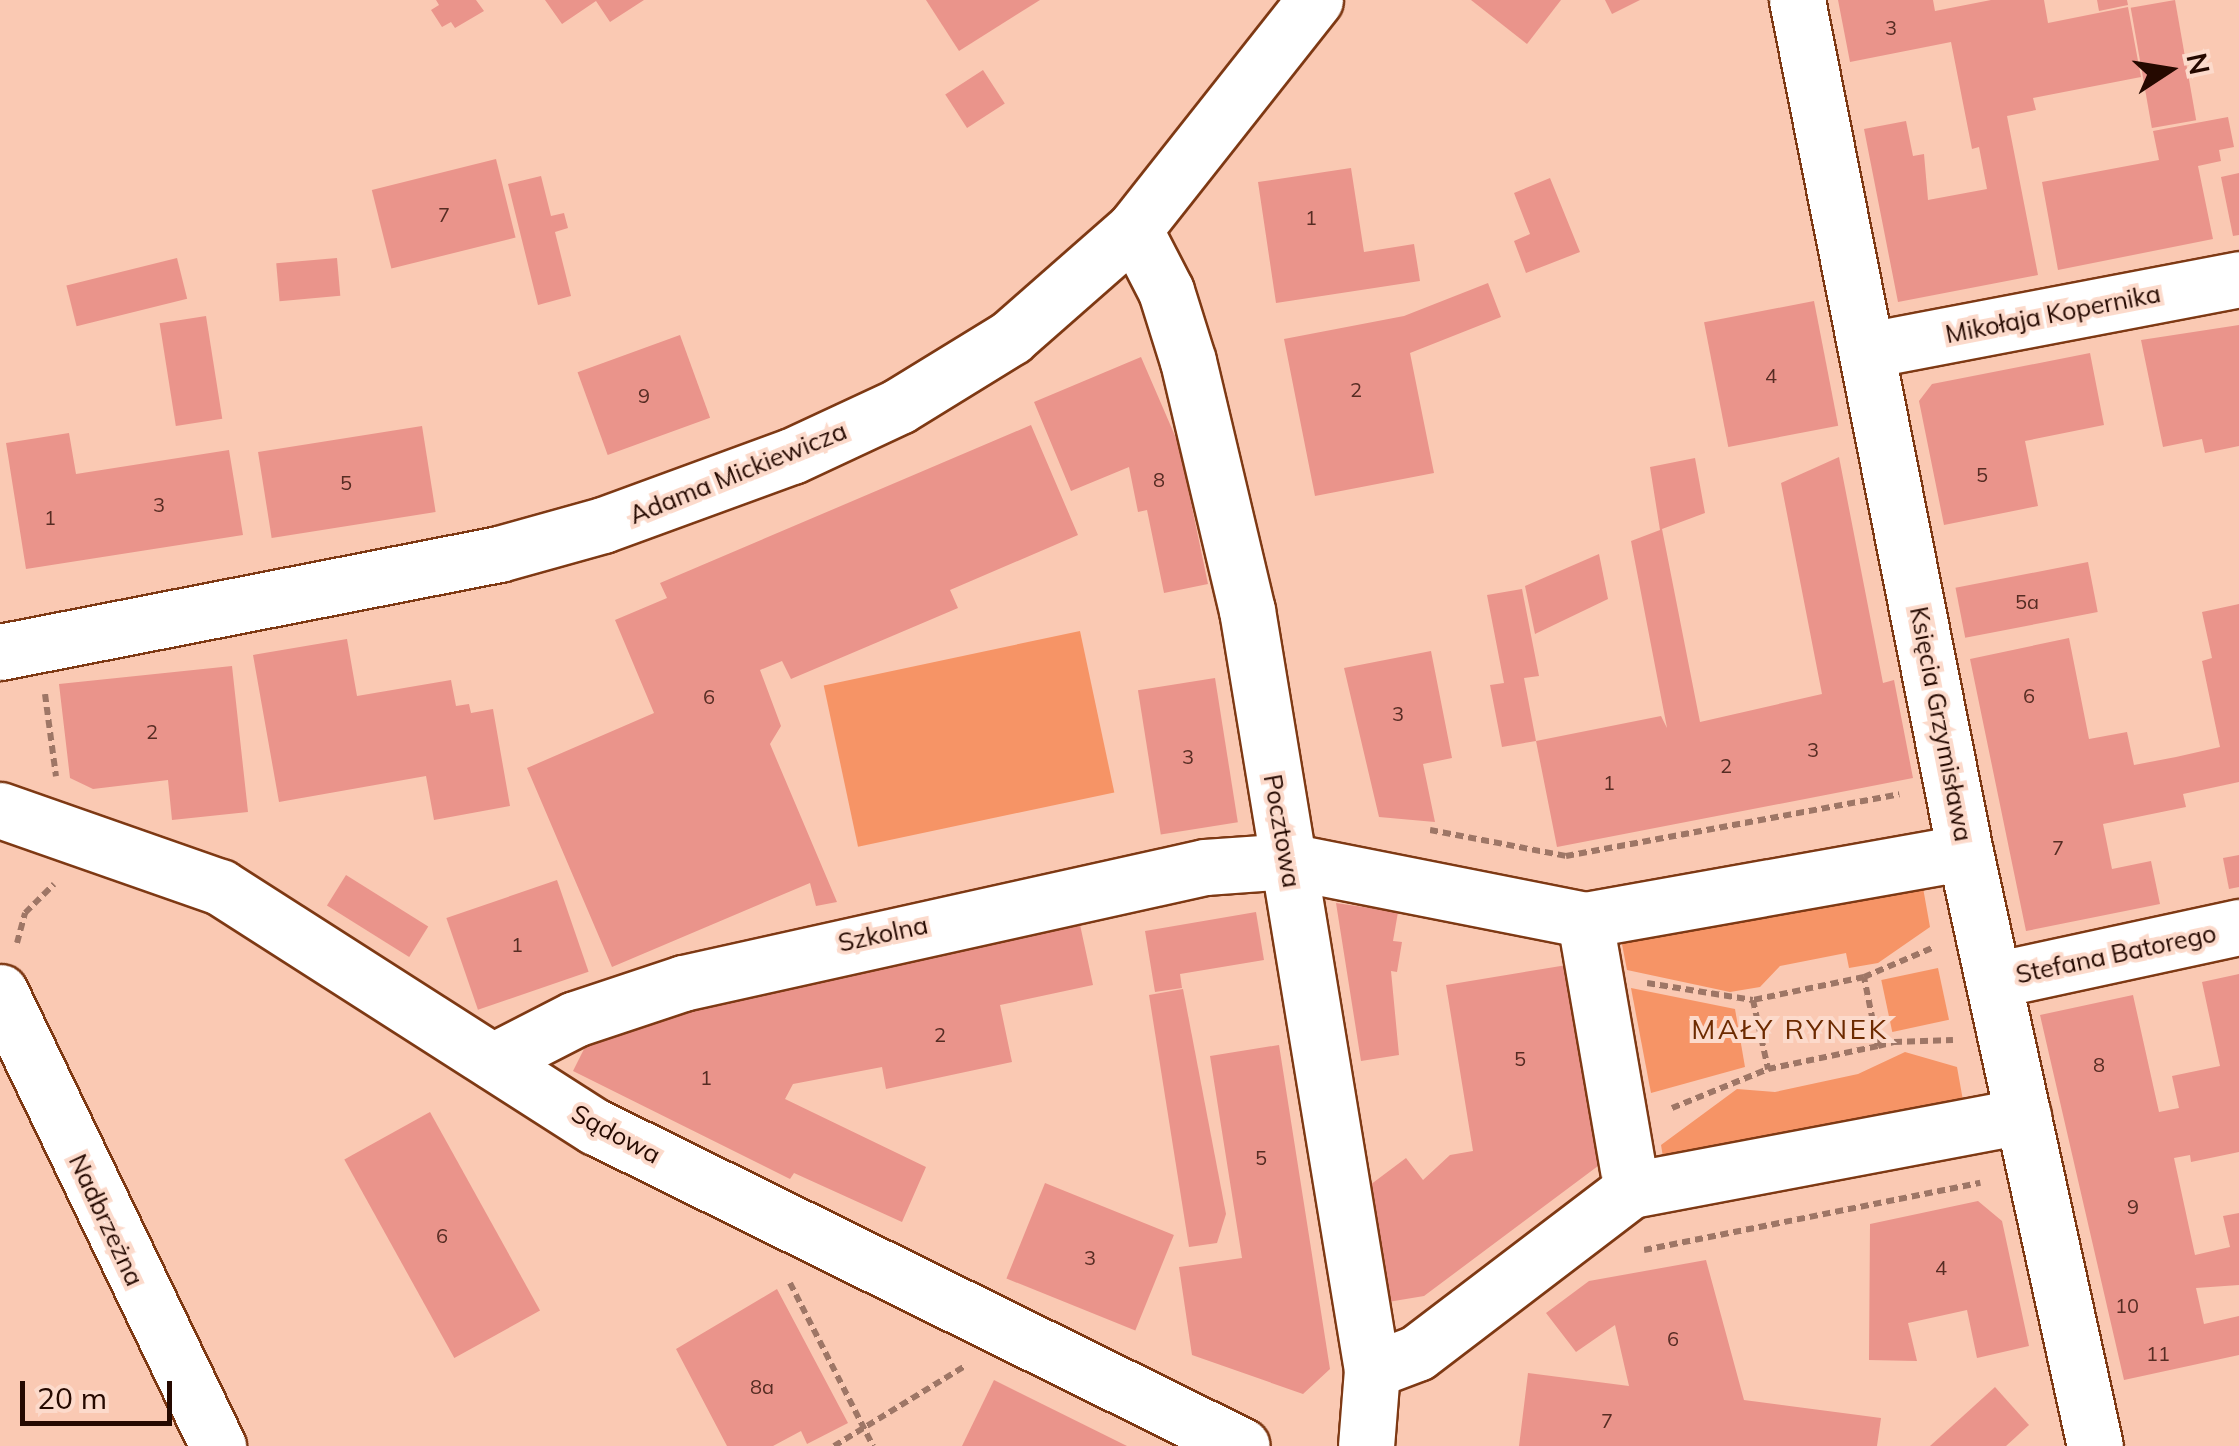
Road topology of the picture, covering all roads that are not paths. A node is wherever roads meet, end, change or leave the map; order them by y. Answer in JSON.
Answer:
{"nodes":[{"id":1,"x":1316,"y":0,"type":"edge"},
{"id":2,"x":1797,"y":0,"type":"edge"},
{"id":3,"x":1134,"y":229,"type":"junction"},
{"id":4,"x":2239,"y":278,"type":"edge"},
{"id":5,"x":1868,"y":350,"type":"junction"},
{"id":6,"x":22,"y":665,"type":"edge"},
{"id":7,"x":0,"y":810,"type":"edge"},
{"id":8,"x":1966,"y":852,"type":"junction"},
{"id":9,"x":1288,"y":861,"type":"junction"},
{"id":10,"x":2239,"y":927,"type":"edge"},
{"id":11,"x":1592,"y":962,"type":"road end"},
{"id":12,"x":1994,"y":980,"type":"junction"},
{"id":13,"x":0,"y":992,"type":"edge"},
{"id":14,"x":493,"y":1061,"type":"junction"},
{"id":15,"x":2022,"y":1116,"type":"junction"},
{"id":16,"x":1627,"y":1163,"type":"junction"},
{"id":17,"x":1372,"y":1370,"type":"junction"},
{"id":18,"x":218,"y":1446,"type":"edge"},
{"id":19,"x":1242,"y":1446,"type":"edge"},
{"id":20,"x":1366,"y":1446,"type":"edge"},
{"id":21,"x":2095,"y":1446,"type":"edge"}],
"edges":[{"from":1,"to":3,"type":"street","name":"Adama Mickiewicza"},
{"from":2,"to":5,"type":"street","name":"Księcia Grzymisława"},
{"from":3,"to":6,"type":"street","name":"Adama Mickiewicza"},
{"from":3,"to":9,"type":"street","name":"Pocztowa"},
{"from":4,"to":5,"type":"street","name":"Mikołaja Kopernika"},
{"from":5,"to":8,"type":"street","name":"Księcia Grzymisława"},
{"from":7,"to":14,"type":"street","name":"Sądowa"},
{"from":8,"to":9,"type":"street","name":"Szkolna"},
{"from":8,"to":12,"type":"street","name":"Księcia Grzymisława"},
{"from":9,"to":14,"type":"street","name":"Szkolna"},
{"from":9,"to":17,"type":"street","name":"Pocztowa"},
{"from":10,"to":12,"type":"street","name":"Stefana Batorego"},
{"from":11,"to":16,"type":"street"},
{"from":12,"to":15,"type":"street","name":"Księcia Grzymisława"},
{"from":13,"to":18,"type":"street","name":"Nadbrzeżna"},
{"from":14,"to":19,"type":"street","name":"Sądowa"},
{"from":15,"to":16,"type":"street"},
{"from":15,"to":21,"type":"street","name":"Księcia Grzymisława"},
{"from":16,"to":17,"type":"street"},
{"from":17,"to":20,"type":"street","name":"Pocztowa"}]}
